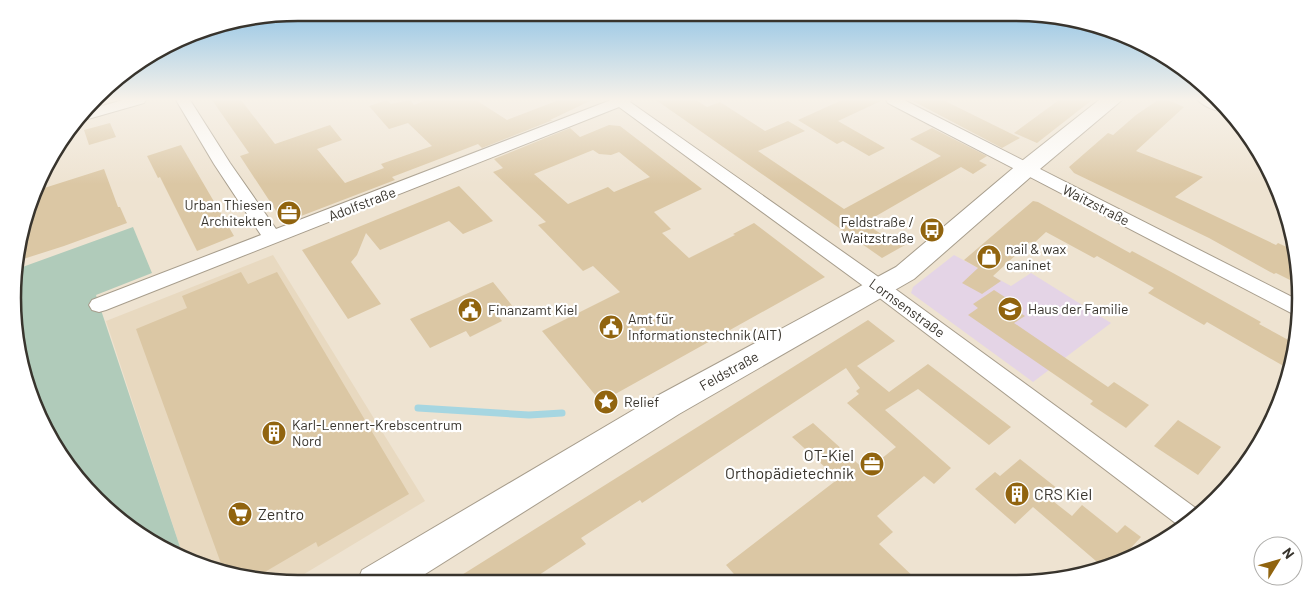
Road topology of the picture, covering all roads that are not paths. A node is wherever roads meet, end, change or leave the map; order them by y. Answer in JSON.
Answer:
{"nodes":[{"id":1,"x":200,"y":128,"type":"edge"},
{"id":2,"x":553,"y":128,"type":"edge"},
{"id":3,"x":658,"y":128,"type":"edge"},
{"id":4,"x":947,"y":128,"type":"edge"},
{"id":5,"x":1077,"y":128,"type":"edge"},
{"id":6,"x":1026,"y":169,"type":"junction"},
{"id":7,"x":273,"y":238,"type":"junction"},
{"id":8,"x":880,"y":288,"type":"junction"},
{"id":9,"x":99,"y":305,"type":"dead end"},
{"id":10,"x":1292,"y":306,"type":"edge"},
{"id":11,"x":1186,"y":516,"type":"edge"},
{"id":12,"x":389,"y":575,"type":"edge"}],
"edges":[{"from":1,"to":7,"type":"street"},
{"from":2,"to":7,"type":"street","name":"Adolfstraße"},
{"from":3,"to":8,"type":"street","name":"Lornsenstraße"},
{"from":4,"to":6,"type":"street","name":"Waitzstraße"},
{"from":5,"to":6,"type":"street","name":"Feldstraße"},
{"from":6,"to":8,"type":"street","name":"Feldstraße"},
{"from":6,"to":10,"type":"street","name":"Waitzstraße"},
{"from":7,"to":9,"type":"street","name":"Adolfstraße"},
{"from":8,"to":11,"type":"street","name":"Lornsenstraße"},
{"from":8,"to":12,"type":"street","name":"Feldstraße"}]}
